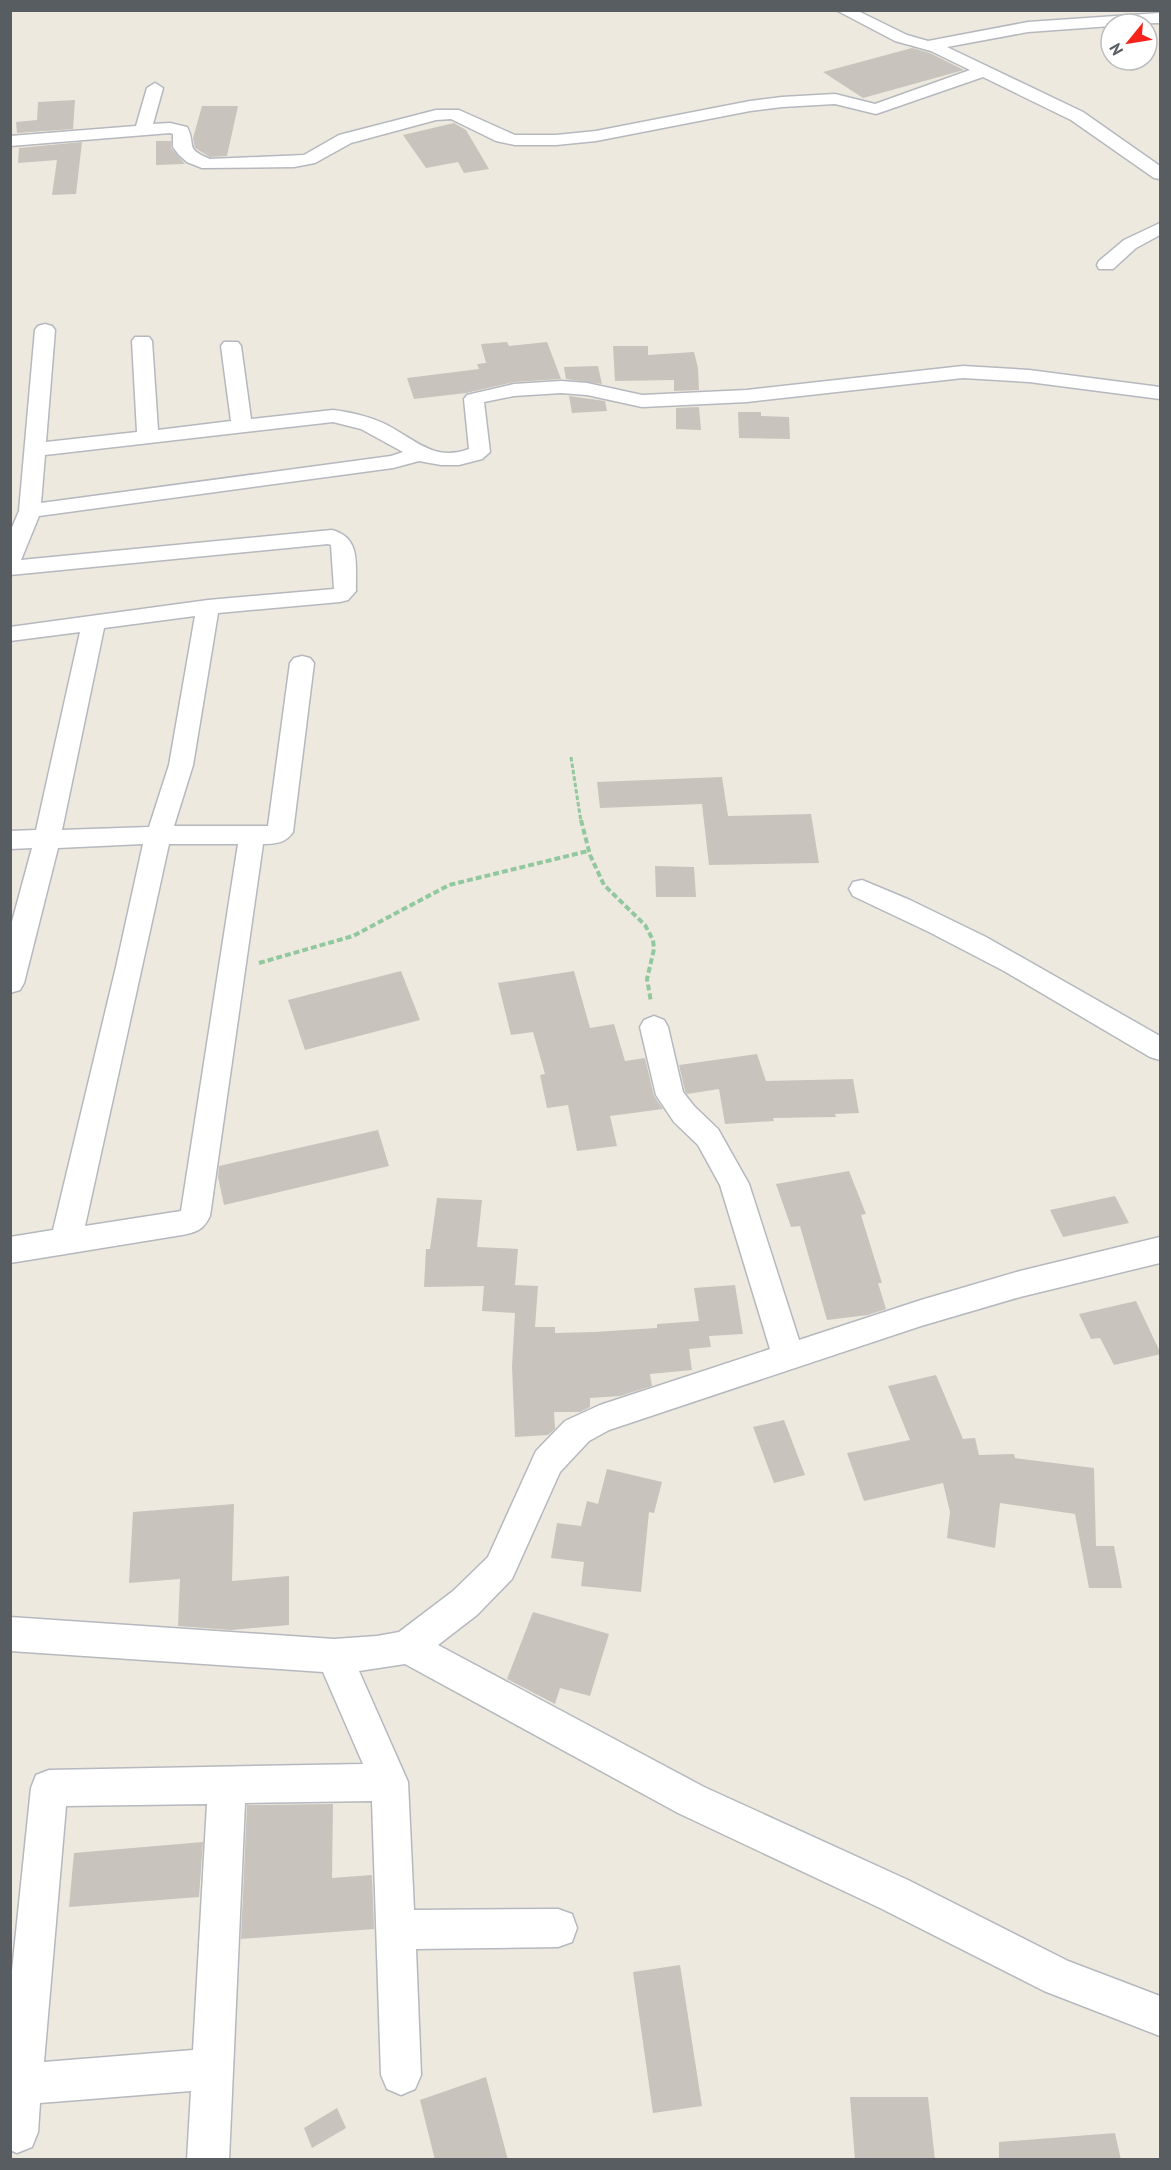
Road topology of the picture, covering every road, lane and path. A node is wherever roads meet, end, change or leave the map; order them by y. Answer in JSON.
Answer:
{"nodes":[{"id":1,"x":843,"y":10,"type":"edge"},
{"id":2,"x":1161,"y":18,"type":"edge"},
{"id":3,"x":929,"y":45,"type":"junction"},
{"id":4,"x":984,"y":71,"type":"junction"},
{"id":5,"x":155,"y":88,"type":"dead end"},
{"id":6,"x":143,"y":130,"type":"junction"},
{"id":7,"x":10,"y":141,"type":"edge"},
{"id":8,"x":1161,"y":174,"type":"edge"},
{"id":9,"x":1161,"y":228,"type":"edge"},
{"id":10,"x":1106,"y":265,"type":"dead end"},
{"id":11,"x":45,"y":330,"type":"dead end"},
{"id":12,"x":142,"y":341,"type":"dead end"},
{"id":13,"x":231,"y":346,"type":"dead end"},
{"id":14,"x":1161,"y":393,"type":"edge"},
{"id":15,"x":242,"y":427,"type":"junction"},
{"id":16,"x":148,"y":437,"type":"junction"},
{"id":17,"x":29,"y":453,"type":"junction"},
{"id":18,"x":420,"y":454,"type":"junction"},
{"id":19,"x":30,"y":511,"type":"junction"},
{"id":20,"x":10,"y":560,"type":"edge"},
{"id":21,"x":10,"y":568,"type":"edge"},
{"id":22,"x":208,"y":607,"type":"junction"},
{"id":23,"x":93,"y":624,"type":"junction"},
{"id":24,"x":10,"y":633,"type":"edge"},
{"id":25,"x":302,"y":663,"type":"dead end"},
{"id":26,"x":571,"y":757,"type":"dead end"},
{"id":27,"x":159,"y":835,"type":"junction"},
{"id":28,"x":252,"y":835,"type":"junction"},
{"id":29,"x":47,"y":839,"type":"junction"},
{"id":30,"x":10,"y":840,"type":"edge"},
{"id":31,"x":588,"y":851,"type":"junction"},
{"id":32,"x":862,"y":889,"type":"dead end"},
{"id":33,"x":234,"y":963,"type":"junction"},
{"id":34,"x":10,"y":983,"type":"edge"},
{"id":35,"x":654,"y":1027,"type":"joint"},
{"id":36,"x":1161,"y":1049,"type":"edge"},
{"id":37,"x":66,"y":1241,"type":"junction"},
{"id":38,"x":10,"y":1250,"type":"edge"},
{"id":39,"x":1161,"y":1250,"type":"edge"},
{"id":40,"x":789,"y":1358,"type":"junction"},
{"id":41,"x":10,"y":1635,"type":"edge"},
{"id":42,"x":408,"y":1647,"type":"junction"},
{"id":43,"x":334,"y":1656,"type":"junction"},
{"id":44,"x":390,"y":1782,"type":"junction"},
{"id":45,"x":227,"y":1785,"type":"junction"},
{"id":46,"x":558,"y":1928,"type":"dead end"},
{"id":47,"x":395,"y":1930,"type":"junction"},
{"id":48,"x":1161,"y":2016,"type":"edge"},
{"id":49,"x":213,"y":2069,"type":"junction"},
{"id":50,"x":401,"y":2075,"type":"dead end"},
{"id":51,"x":21,"y":2084,"type":"junction"},
{"id":52,"x":17,"y":2132,"type":"dead end"},
{"id":53,"x":208,"y":2160,"type":"edge"}],
"edges":[{"from":1,"to":3,"type":"street"},
{"from":2,"to":3,"type":"street"},
{"from":3,"to":4,"type":"street"},
{"from":4,"to":6,"type":"street"},
{"from":4,"to":8,"type":"street"},
{"from":5,"to":6,"type":"street"},
{"from":6,"to":7,"type":"street"},
{"from":9,"to":10,"type":"street"},
{"from":11,"to":17,"type":"street"},
{"from":12,"to":16,"type":"street"},
{"from":13,"to":15,"type":"street"},
{"from":14,"to":18,"type":"street"},
{"from":15,"to":16,"type":"street"},
{"from":15,"to":18,"type":"street"},
{"from":16,"to":17,"type":"street"},
{"from":17,"to":19,"type":"street"},
{"from":18,"to":19,"type":"street"},
{"from":19,"to":20,"type":"street"},
{"from":21,"to":22,"type":"street"},
{"from":22,"to":23,"type":"street"},
{"from":22,"to":27,"type":"street"},
{"from":23,"to":24,"type":"street"},
{"from":23,"to":29,"type":"street"},
{"from":25,"to":28,"type":"street"},
{"from":26,"to":31,"type":"path"},
{"from":27,"to":28,"type":"street"},
{"from":27,"to":29,"type":"street"},
{"from":27,"to":37,"type":"street"},
{"from":28,"to":33,"type":"street"},
{"from":29,"to":30,"type":"street"},
{"from":29,"to":34,"type":"street"},
{"from":31,"to":33,"type":"path"},
{"from":31,"to":35,"type":"path"},
{"from":32,"to":36,"type":"street"},
{"from":33,"to":37,"type":"street"},
{"from":35,"to":40,"type":"street"},
{"from":37,"to":38,"type":"street"},
{"from":39,"to":40,"type":"street"},
{"from":40,"to":42,"type":"street"},
{"from":41,"to":43,"type":"street"},
{"from":42,"to":43,"type":"street"},
{"from":42,"to":48,"type":"street"},
{"from":43,"to":44,"type":"street"},
{"from":44,"to":45,"type":"street"},
{"from":44,"to":47,"type":"street"},
{"from":45,"to":49,"type":"street"},
{"from":45,"to":51,"type":"street"},
{"from":46,"to":47,"type":"street"},
{"from":47,"to":50,"type":"street"},
{"from":49,"to":51,"type":"street"},
{"from":49,"to":53,"type":"street"},
{"from":51,"to":52,"type":"street"}]}
